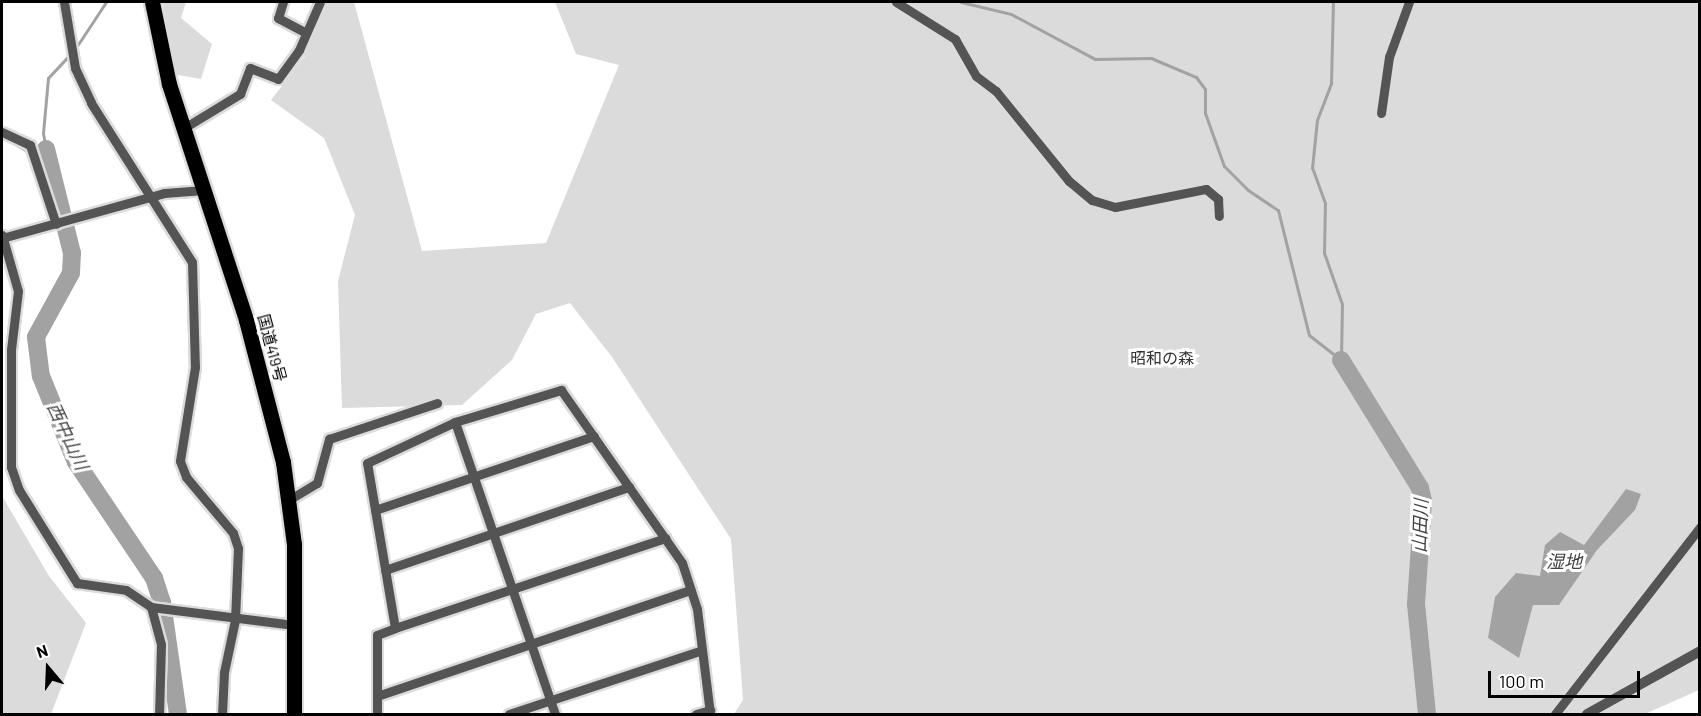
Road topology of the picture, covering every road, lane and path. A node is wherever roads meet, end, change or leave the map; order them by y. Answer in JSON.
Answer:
{"nodes":[{"id":1,"x":64,"y":2,"type":"edge"},
{"id":2,"x":153,"y":2,"type":"edge"},
{"id":3,"x":283,"y":2,"type":"edge"},
{"id":4,"x":320,"y":2,"type":"edge"},
{"id":5,"x":896,"y":2,"type":"edge"},
{"id":6,"x":1409,"y":2,"type":"edge"},
{"id":7,"x":304,"y":32,"type":"junction"},
{"id":8,"x":1381,"y":113,"type":"dead end"},
{"id":9,"x":184,"y":128,"type":"junction"},
{"id":10,"x":2,"y":132,"type":"edge"},
{"id":11,"x":204,"y":190,"type":"junction"},
{"id":12,"x":154,"y":196,"type":"junction"},
{"id":13,"x":1219,"y":216,"type":"dead end"},
{"id":14,"x":58,"y":223,"type":"junction"},
{"id":15,"x":2,"y":236,"type":"edge"},
{"id":16,"x":437,"y":403,"type":"dead end"},
{"id":17,"x":455,"y":422,"type":"junction"},
{"id":18,"x":594,"y":436,"type":"junction"},
{"id":19,"x":474,"y":477,"type":"junction"},
{"id":20,"x":629,"y":487,"type":"junction"},
{"id":21,"x":287,"y":501,"type":"junction"},
{"id":22,"x":375,"y":510,"type":"junction"},
{"id":23,"x":1700,"y":527,"type":"edge"},
{"id":24,"x":494,"y":534,"type":"junction"},
{"id":25,"x":665,"y":538,"type":"junction"},
{"id":26,"x":385,"y":570,"type":"junction"},
{"id":27,"x":691,"y":590,"type":"junction"},
{"id":28,"x":513,"y":591,"type":"junction"},
{"id":29,"x":153,"y":607,"type":"junction"},
{"id":30,"x":235,"y":620,"type":"junction"},
{"id":31,"x":294,"y":625,"type":"junction"},
{"id":32,"x":394,"y":628,"type":"junction"},
{"id":33,"x":531,"y":644,"type":"junction"},
{"id":34,"x":702,"y":650,"type":"junction"},
{"id":35,"x":1700,"y":651,"type":"edge"},
{"id":36,"x":377,"y":696,"type":"junction"},
{"id":37,"x":551,"y":701,"type":"junction"},
{"id":38,"x":710,"y":712,"type":"edge"},
{"id":39,"x":159,"y":714,"type":"edge"},
{"id":40,"x":222,"y":714,"type":"edge"},
{"id":41,"x":294,"y":714,"type":"edge"},
{"id":42,"x":377,"y":714,"type":"edge"},
{"id":43,"x":509,"y":714,"type":"edge"},
{"id":44,"x":555,"y":714,"type":"edge"},
{"id":45,"x":696,"y":714,"type":"edge"},
{"id":46,"x":1555,"y":714,"type":"edge"},
{"id":47,"x":1587,"y":714,"type":"edge"}],
"edges":[{"from":1,"to":12,"type":"street"},
{"from":2,"to":9,"type":"highway","name":"国道419号"},
{"from":3,"to":7,"type":"street"},
{"from":4,"to":7,"type":"street"},
{"from":5,"to":13,"type":"street"},
{"from":6,"to":8,"type":"street"},
{"from":7,"to":9,"type":"street"},
{"from":9,"to":11,"type":"highway","name":"国道419号"},
{"from":10,"to":14,"type":"street"},
{"from":11,"to":12,"type":"street"},
{"from":11,"to":21,"type":"highway","name":"国道419号"},
{"from":12,"to":14,"type":"street"},
{"from":12,"to":30,"type":"street"},
{"from":14,"to":15,"type":"street"},
{"from":15,"to":29,"type":"street"},
{"from":16,"to":21,"type":"street"},
{"from":17,"to":18,"type":"street"},
{"from":17,"to":19,"type":"street"},
{"from":17,"to":22,"type":"street"},
{"from":18,"to":19,"type":"street"},
{"from":18,"to":20,"type":"street"},
{"from":19,"to":22,"type":"street"},
{"from":19,"to":24,"type":"street"},
{"from":20,"to":24,"type":"street"},
{"from":20,"to":25,"type":"street"},
{"from":21,"to":31,"type":"highway","name":"国道419号"},
{"from":22,"to":26,"type":"street"},
{"from":23,"to":46,"type":"street"},
{"from":24,"to":26,"type":"street"},
{"from":24,"to":28,"type":"street"},
{"from":25,"to":27,"type":"street"},
{"from":25,"to":28,"type":"street"},
{"from":26,"to":32,"type":"street"},
{"from":27,"to":33,"type":"street"},
{"from":27,"to":34,"type":"street"},
{"from":28,"to":32,"type":"street"},
{"from":28,"to":33,"type":"street"},
{"from":29,"to":30,"type":"street"},
{"from":29,"to":39,"type":"street"},
{"from":30,"to":31,"type":"street"},
{"from":30,"to":40,"type":"street"},
{"from":31,"to":41,"type":"highway","name":"国道419号"},
{"from":32,"to":36,"type":"street"},
{"from":33,"to":36,"type":"street"},
{"from":33,"to":37,"type":"street"},
{"from":34,"to":37,"type":"street"},
{"from":34,"to":38,"type":"street"},
{"from":35,"to":47,"type":"street"},
{"from":36,"to":42,"type":"street"},
{"from":37,"to":43,"type":"street"},
{"from":37,"to":44,"type":"street"},
{"from":38,"to":45,"type":"street"}]}
